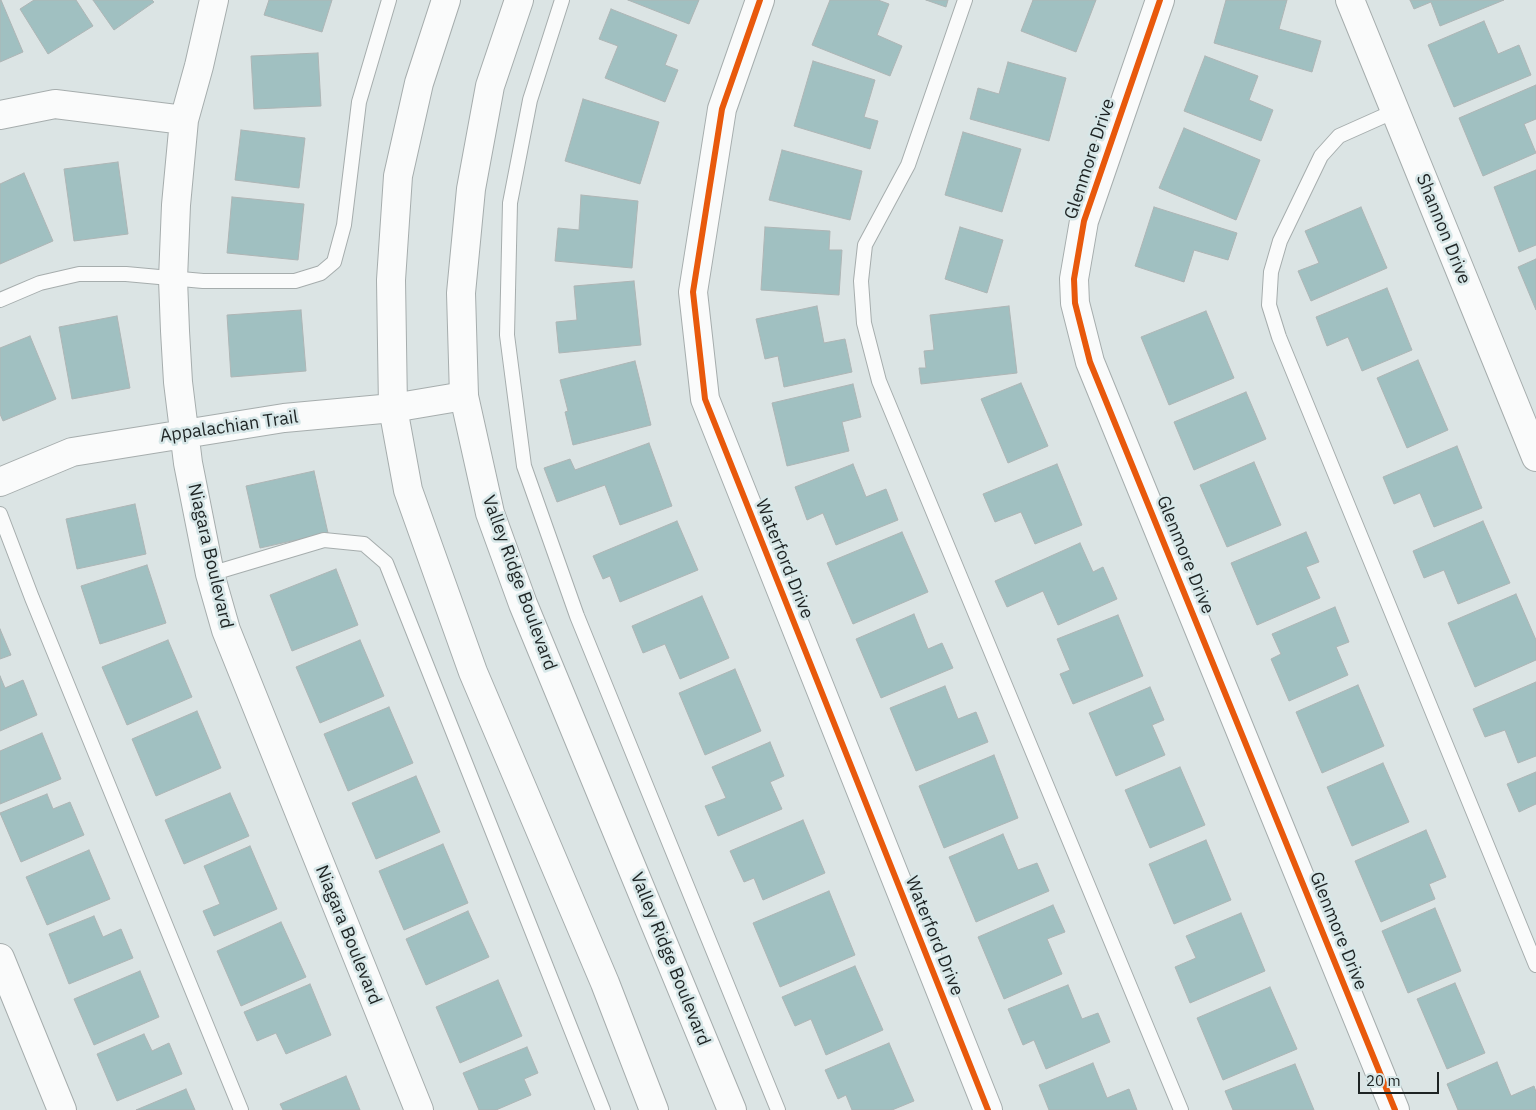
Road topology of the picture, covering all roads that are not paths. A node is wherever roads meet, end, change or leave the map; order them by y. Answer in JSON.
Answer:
{"nodes":[{"id":1,"x":214,"y":0,"type":"edge"},
{"id":2,"x":389,"y":0,"type":"edge"},
{"id":3,"x":446,"y":0,"type":"edge"},
{"id":4,"x":519,"y":0,"type":"edge"},
{"id":5,"x":562,"y":0,"type":"edge"},
{"id":6,"x":760,"y":0,"type":"edge"},
{"id":7,"x":964,"y":0,"type":"edge"},
{"id":8,"x":1160,"y":0,"type":"edge"},
{"id":9,"x":1350,"y":0,"type":"edge"},
{"id":10,"x":1395,"y":111,"type":"junction"},
{"id":11,"x":0,"y":115,"type":"edge"},
{"id":12,"x":184,"y":120,"type":"junction"},
{"id":13,"x":173,"y":279,"type":"junction"},
{"id":14,"x":0,"y":300,"type":"edge"},
{"id":15,"x":464,"y":396,"type":"junction"},
{"id":16,"x":393,"y":408,"type":"junction"},
{"id":17,"x":183,"y":433,"type":"junction"},
{"id":18,"x":1536,"y":457,"type":"edge"},
{"id":19,"x":0,"y":482,"type":"edge"},
{"id":20,"x":0,"y":514,"type":"edge"},
{"id":21,"x":210,"y":574,"type":"junction"},
{"id":22,"x":0,"y":958,"type":"edge"},
{"id":23,"x":1536,"y":965,"type":"edge"},
{"id":24,"x":62,"y":1110,"type":"edge"},
{"id":25,"x":242,"y":1110,"type":"edge"},
{"id":26,"x":419,"y":1110,"type":"edge"},
{"id":27,"x":603,"y":1110,"type":"edge"},
{"id":28,"x":654,"y":1110,"type":"edge"},
{"id":29,"x":732,"y":1110,"type":"edge"},
{"id":30,"x":778,"y":1110,"type":"edge"},
{"id":31,"x":988,"y":1110,"type":"edge"},
{"id":32,"x":1181,"y":1110,"type":"edge"},
{"id":33,"x":1394,"y":1110,"type":"edge"}],
"edges":[{"from":1,"to":12,"type":"street","name":"Niagara Boulevard"},
{"from":2,"to":13,"type":"lane"},
{"from":3,"to":16,"type":"street"},
{"from":4,"to":15,"type":"street","name":"Valley Ridge Boulevard"},
{"from":5,"to":30,"type":"lane"},
{"from":6,"to":31,"type":"street","name":"Waterford Drive"},
{"from":7,"to":32,"type":"lane"},
{"from":8,"to":33,"type":"street","name":"Glenmore Drive"},
{"from":9,"to":10,"type":"street","name":"Shannon Drive"},
{"from":10,"to":18,"type":"street","name":"Shannon Drive"},
{"from":10,"to":23,"type":"lane"},
{"from":11,"to":12,"type":"street"},
{"from":12,"to":13,"type":"street","name":"Niagara Boulevard"},
{"from":13,"to":14,"type":"lane"},
{"from":13,"to":17,"type":"street","name":"Niagara Boulevard"},
{"from":15,"to":16,"type":"street","name":"Appalachian Trail"},
{"from":15,"to":29,"type":"street","name":"Valley Ridge Boulevard"},
{"from":16,"to":17,"type":"street","name":"Appalachian Trail"},
{"from":16,"to":28,"type":"street"},
{"from":17,"to":19,"type":"street","name":"Appalachian Trail"},
{"from":17,"to":21,"type":"street","name":"Niagara Boulevard"},
{"from":20,"to":25,"type":"lane"},
{"from":21,"to":26,"type":"street","name":"Niagara Boulevard"},
{"from":21,"to":27,"type":"lane"},
{"from":22,"to":24,"type":"street"}]}
